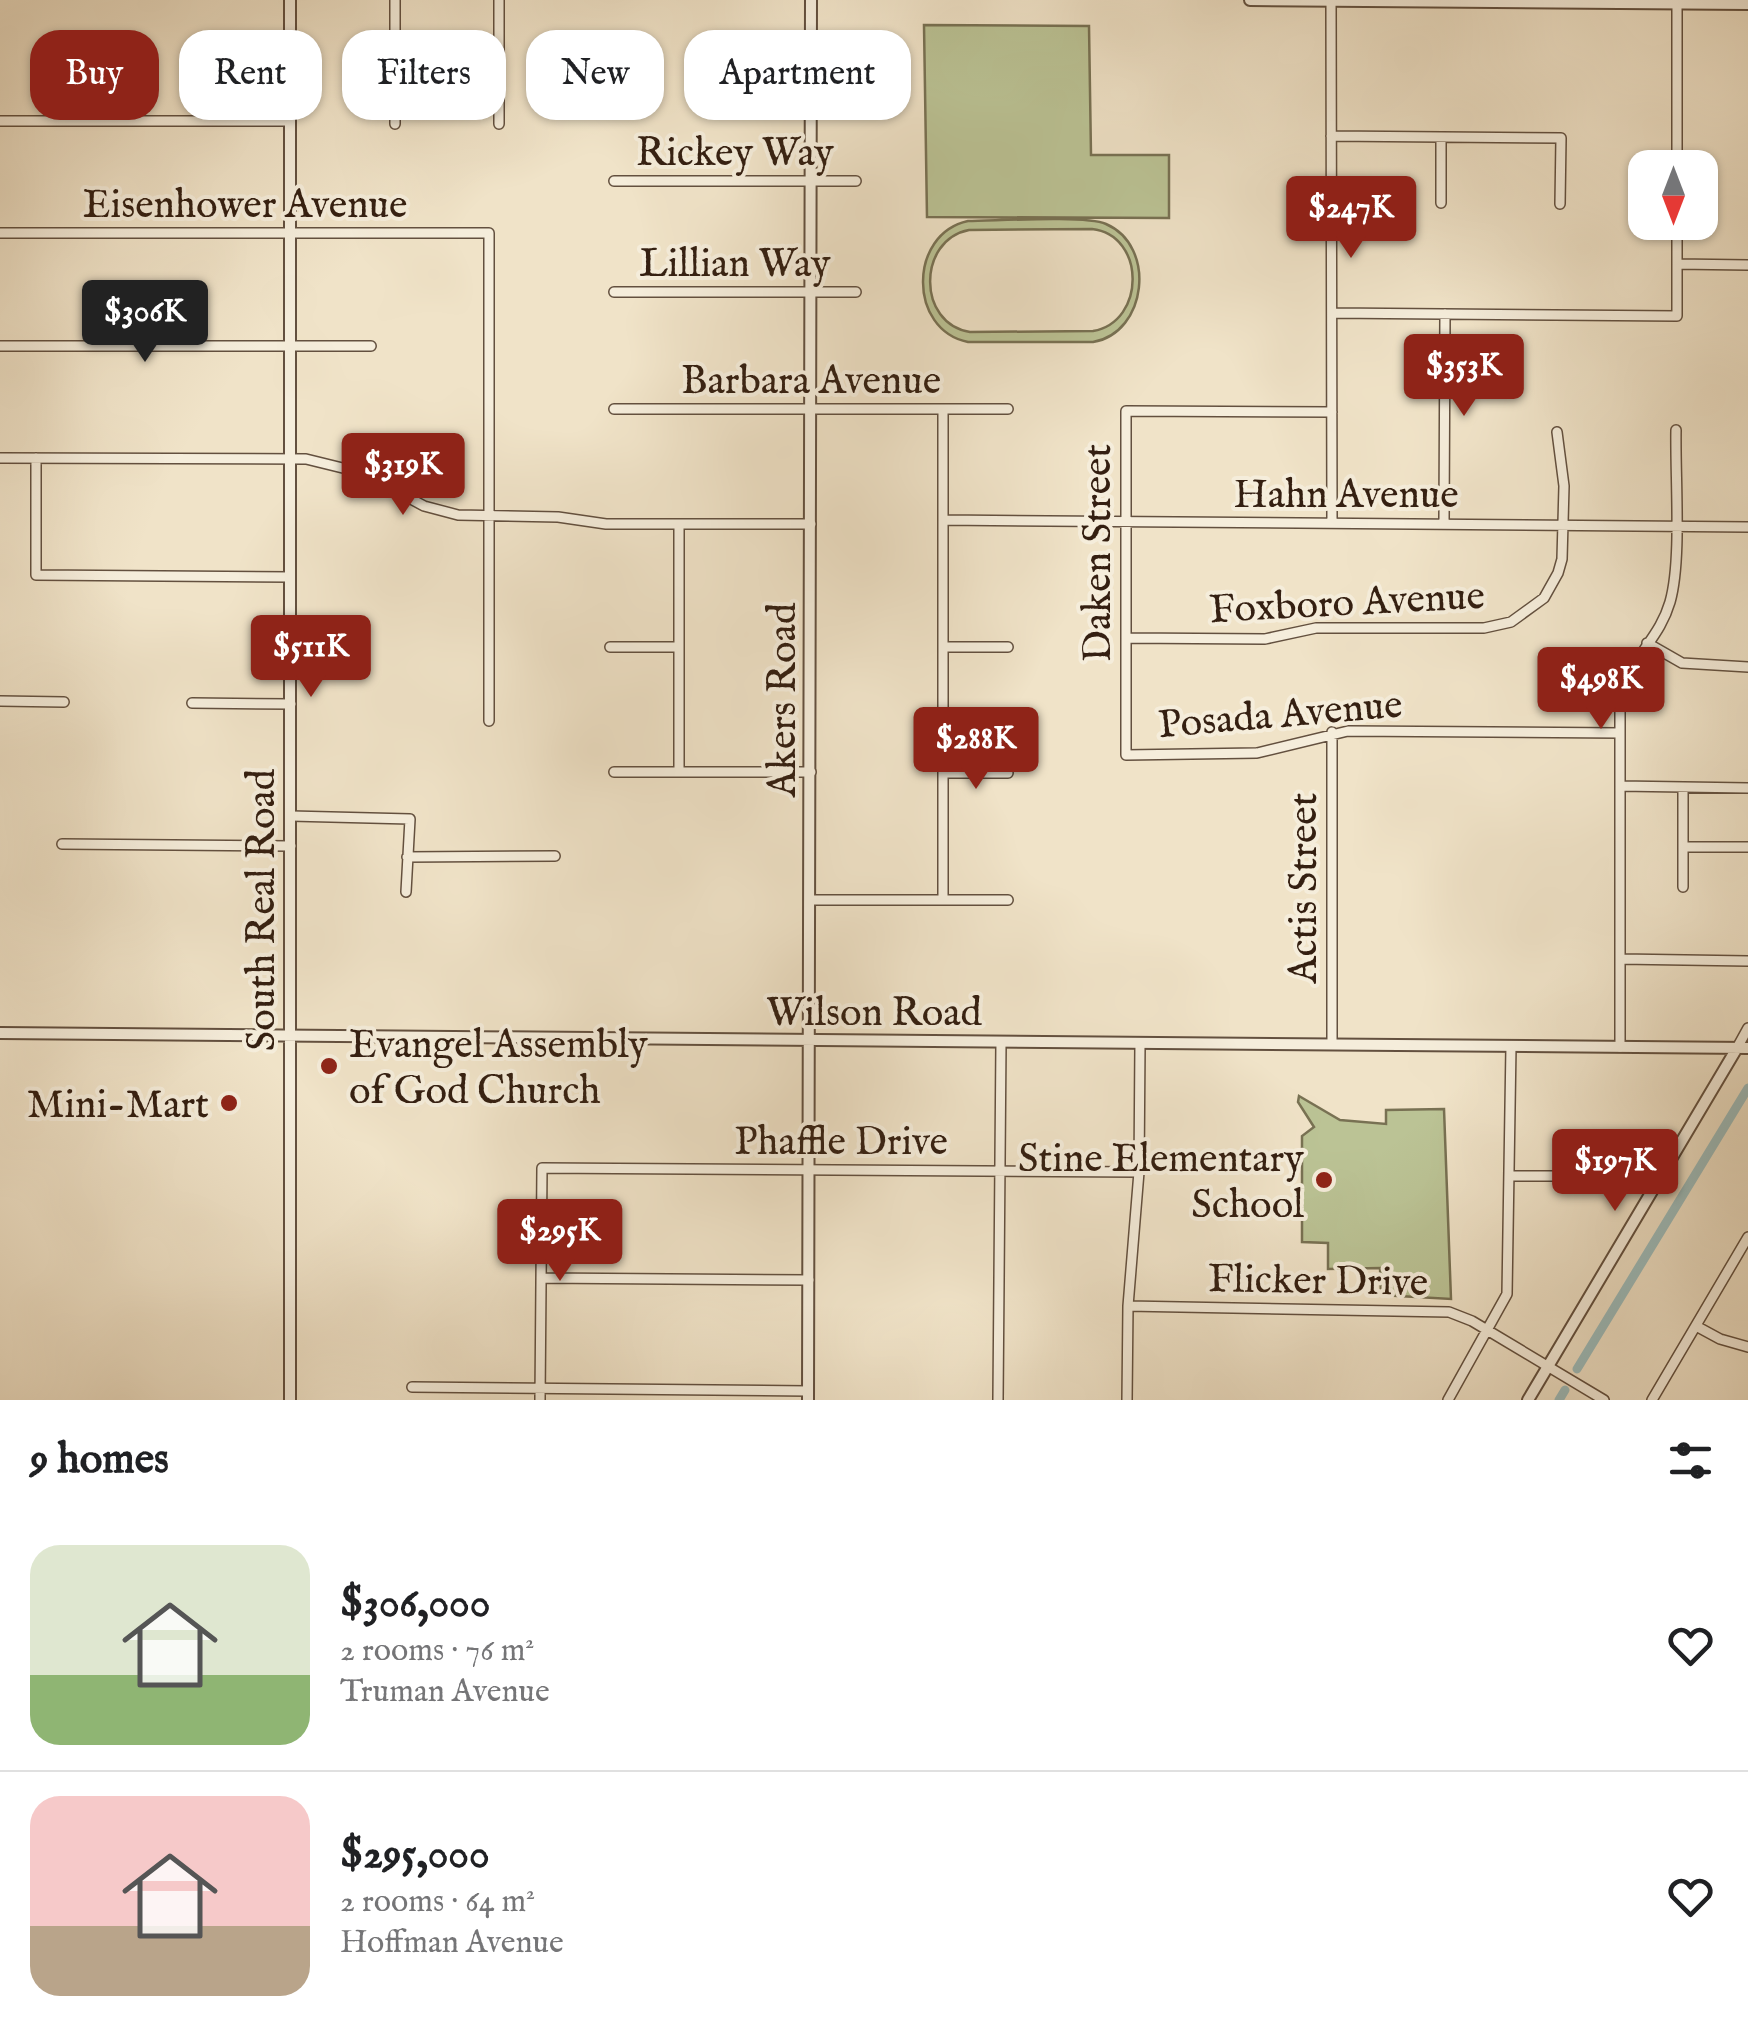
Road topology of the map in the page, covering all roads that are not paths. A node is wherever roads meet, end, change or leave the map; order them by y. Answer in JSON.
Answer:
{"nodes":[{"id":1,"x":290,"y":0,"type":"edge"},
{"id":2,"x":395,"y":0,"type":"edge"},
{"id":3,"x":498,"y":0,"type":"edge"},
{"id":4,"x":811,"y":0,"type":"edge"},
{"id":5,"x":1250,"y":0,"type":"edge"},
{"id":6,"x":1331,"y":0,"type":"edge"},
{"id":7,"x":1677,"y":3,"type":"junction"},
{"id":8,"x":1748,"y":4,"type":"edge"},
{"id":9,"x":811,"y":30,"type":"edge"},
{"id":10,"x":811,"y":120,"type":"edge"},
{"id":11,"x":0,"y":121,"type":"edge"},
{"id":12,"x":290,"y":121,"type":"junction"},
{"id":13,"x":395,"y":124,"type":"dead end"},
{"id":14,"x":498,"y":124,"type":"dead end"},
{"id":15,"x":1331,"y":136,"type":"junction"},
{"id":16,"x":1442,"y":137,"type":"junction"},
{"id":17,"x":1677,"y":150,"type":"edge"},
{"id":18,"x":614,"y":181,"type":"dead end"},
{"id":19,"x":811,"y":181,"type":"junction"},
{"id":20,"x":856,"y":181,"type":"dead end"},
{"id":21,"x":1441,"y":203,"type":"dead end"},
{"id":22,"x":1560,"y":204,"type":"dead end"},
{"id":23,"x":0,"y":234,"type":"edge"},
{"id":24,"x":290,"y":234,"type":"junction"},
{"id":25,"x":1677,"y":240,"type":"edge"},
{"id":26,"x":1677,"y":264,"type":"junction"},
{"id":27,"x":1748,"y":266,"type":"edge"},
{"id":28,"x":614,"y":292,"type":"dead end"},
{"id":29,"x":811,"y":292,"type":"junction"},
{"id":30,"x":856,"y":292,"type":"dead end"},
{"id":31,"x":1332,"y":313,"type":"junction"},
{"id":32,"x":1445,"y":314,"type":"junction"},
{"id":33,"x":0,"y":346,"type":"edge"},
{"id":34,"x":290,"y":346,"type":"junction"},
{"id":35,"x":371,"y":346,"type":"dead end"},
{"id":36,"x":614,"y":409,"type":"dead end"},
{"id":37,"x":811,"y":409,"type":"junction"},
{"id":38,"x":943,"y":409,"type":"junction"},
{"id":39,"x":1008,"y":409,"type":"dead end"},
{"id":40,"x":1332,"y":412,"type":"junction"},
{"id":41,"x":1676,"y":430,"type":"dead end"},
{"id":42,"x":1557,"y":432,"type":"dead end"},
{"id":43,"x":0,"y":458,"type":"edge"},
{"id":44,"x":36,"y":458,"type":"junction"},
{"id":45,"x":290,"y":458,"type":"junction"},
{"id":46,"x":489,"y":516,"type":"junction"},
{"id":47,"x":943,"y":520,"type":"junction"},
{"id":48,"x":1126,"y":522,"type":"junction"},
{"id":49,"x":1332,"y":522,"type":"junction"},
{"id":50,"x":1444,"y":523,"type":"junction"},
{"id":51,"x":679,"y":524,"type":"junction"},
{"id":52,"x":811,"y":524,"type":"junction"},
{"id":53,"x":1564,"y":524,"type":"junction"},
{"id":54,"x":1675,"y":525,"type":"junction"},
{"id":55,"x":1748,"y":527,"type":"edge"},
{"id":56,"x":290,"y":578,"type":"junction"},
{"id":57,"x":1126,"y":638,"type":"junction"},
{"id":58,"x":1647,"y":642,"type":"junction"},
{"id":59,"x":943,"y":646,"type":"junction"},
{"id":60,"x":1008,"y":646,"type":"dead end"},
{"id":61,"x":610,"y":648,"type":"dead end"},
{"id":62,"x":679,"y":648,"type":"junction"},
{"id":63,"x":1748,"y":666,"type":"edge"},
{"id":64,"x":0,"y":701,"type":"edge"},
{"id":65,"x":64,"y":702,"type":"dead end"},
{"id":66,"x":192,"y":703,"type":"dead end"},
{"id":67,"x":290,"y":704,"type":"junction"},
{"id":68,"x":489,"y":721,"type":"dead end"},
{"id":69,"x":1332,"y":732,"type":"junction"},
{"id":70,"x":1620,"y":733,"type":"junction"},
{"id":71,"x":1126,"y":755,"type":"joint"},
{"id":72,"x":614,"y":772,"type":"dead end"},
{"id":73,"x":679,"y":772,"type":"junction"},
{"id":74,"x":811,"y":772,"type":"junction"},
{"id":75,"x":943,"y":773,"type":"junction"},
{"id":76,"x":1008,"y":773,"type":"dead end"},
{"id":77,"x":1620,"y":786,"type":"junction"},
{"id":78,"x":1684,"y":788,"type":"junction"},
{"id":79,"x":1748,"y":788,"type":"edge"},
{"id":80,"x":290,"y":816,"type":"junction"},
{"id":81,"x":62,"y":844,"type":"dead end"},
{"id":82,"x":290,"y":846,"type":"junction"},
{"id":83,"x":1683,"y":847,"type":"junction"},
{"id":84,"x":1748,"y":847,"type":"edge"},
{"id":85,"x":407,"y":856,"type":"junction"},
{"id":86,"x":556,"y":856,"type":"dead end"},
{"id":87,"x":1683,"y":887,"type":"dead end"},
{"id":88,"x":406,"y":892,"type":"dead end"},
{"id":89,"x":811,"y":900,"type":"junction"},
{"id":90,"x":943,"y":900,"type":"junction"},
{"id":91,"x":1008,"y":900,"type":"dead end"},
{"id":92,"x":1621,"y":959,"type":"junction"},
{"id":93,"x":1748,"y":962,"type":"edge"},
{"id":94,"x":1748,"y":1028,"type":"edge"},
{"id":95,"x":0,"y":1033,"type":"edge"},
{"id":96,"x":290,"y":1036,"type":"junction"},
{"id":97,"x":811,"y":1040,"type":"junction"},
{"id":98,"x":1001,"y":1042,"type":"junction"},
{"id":99,"x":1140,"y":1043,"type":"junction"},
{"id":100,"x":1332,"y":1044,"type":"junction"},
{"id":101,"x":1512,"y":1046,"type":"junction"},
{"id":102,"x":1620,"y":1047,"type":"junction"},
{"id":103,"x":1742,"y":1048,"type":"edge"},
{"id":104,"x":810,"y":1170,"type":"junction"},
{"id":105,"x":1000,"y":1172,"type":"junction"},
{"id":106,"x":1139,"y":1172,"type":"junction"},
{"id":107,"x":1510,"y":1176,"type":"junction"},
{"id":108,"x":1566,"y":1176,"type":"dead end"},
{"id":109,"x":1748,"y":1238,"type":"edge"},
{"id":110,"x":541,"y":1278,"type":"junction"},
{"id":111,"x":809,"y":1280,"type":"junction"},
{"id":112,"x":1128,"y":1306,"type":"junction"},
{"id":113,"x":1696,"y":1326,"type":"junction"},
{"id":114,"x":1488,"y":1331,"type":"junction"},
{"id":115,"x":1748,"y":1346,"type":"edge"},
{"id":116,"x":1548,"y":1366,"type":"junction"},
{"id":117,"x":412,"y":1387,"type":"dead end"},
{"id":118,"x":540,"y":1394,"type":"edge"},
{"id":119,"x":808,"y":1395,"type":"edge"},
{"id":120,"x":290,"y":1400,"type":"edge"},
{"id":121,"x":998,"y":1400,"type":"edge"},
{"id":122,"x":1127,"y":1400,"type":"edge"},
{"id":123,"x":1448,"y":1400,"type":"edge"},
{"id":124,"x":1528,"y":1400,"type":"edge"},
{"id":125,"x":1604,"y":1400,"type":"edge"},
{"id":126,"x":1652,"y":1400,"type":"edge"}],
"edges":[{"from":1,"to":12,"type":"street","name":"South Real Road"},
{"from":2,"to":13,"type":"street"},
{"from":3,"to":14,"type":"street"},
{"from":4,"to":9,"type":"street","name":"Akers Road"},
{"from":5,"to":6,"type":"street"},
{"from":6,"to":7,"type":"street"},
{"from":6,"to":15,"type":"street"},
{"from":7,"to":8,"type":"street"},
{"from":7,"to":17,"type":"street"},
{"from":10,"to":19,"type":"street","name":"Akers Road"},
{"from":11,"to":12,"type":"street"},
{"from":12,"to":24,"type":"street","name":"South Real Road"},
{"from":15,"to":16,"type":"street"},
{"from":15,"to":31,"type":"street"},
{"from":16,"to":21,"type":"street"},
{"from":16,"to":22,"type":"street"},
{"from":18,"to":19,"type":"street","name":"Rickey Way"},
{"from":19,"to":20,"type":"street","name":"Rickey Way"},
{"from":19,"to":29,"type":"street","name":"Akers Road"},
{"from":23,"to":24,"type":"street","name":"Eisenhower Avenue"},
{"from":24,"to":34,"type":"street","name":"South Real Road"},
{"from":24,"to":46,"type":"street","name":"Eisenhower Avenue"},
{"from":25,"to":26,"type":"street"},
{"from":26,"to":27,"type":"street"},
{"from":26,"to":32,"type":"street"},
{"from":28,"to":29,"type":"street","name":"Lillian Way"},
{"from":29,"to":30,"type":"street","name":"Lillian Way"},
{"from":29,"to":37,"type":"street","name":"Akers Road"},
{"from":31,"to":32,"type":"street"},
{"from":31,"to":40,"type":"street"},
{"from":32,"to":50,"type":"street"},
{"from":33,"to":34,"type":"street"},
{"from":34,"to":35,"type":"street"},
{"from":34,"to":45,"type":"street","name":"South Real Road"},
{"from":36,"to":37,"type":"street","name":"Barbara Avenue"},
{"from":37,"to":38,"type":"street","name":"Barbara Avenue"},
{"from":37,"to":52,"type":"street","name":"Akers Road"},
{"from":38,"to":39,"type":"street","name":"Barbara Avenue"},
{"from":38,"to":47,"type":"street"},
{"from":40,"to":48,"type":"street","name":"Daken Street"},
{"from":40,"to":49,"type":"street"},
{"from":41,"to":54,"type":"street"},
{"from":42,"to":53,"type":"street","name":"Foxboro Avenue"},
{"from":43,"to":44,"type":"street"},
{"from":44,"to":45,"type":"street"},
{"from":44,"to":56,"type":"street"},
{"from":45,"to":46,"type":"street"},
{"from":45,"to":56,"type":"street","name":"South Real Road"},
{"from":46,"to":51,"type":"street"},
{"from":46,"to":68,"type":"street"},
{"from":47,"to":48,"type":"street","name":"Hahn Avenue"},
{"from":47,"to":59,"type":"street"},
{"from":48,"to":49,"type":"street","name":"Hahn Avenue"},
{"from":48,"to":57,"type":"street","name":"Daken Street"},
{"from":49,"to":50,"type":"street","name":"Hahn Avenue"},
{"from":50,"to":53,"type":"street","name":"Hahn Avenue"},
{"from":51,"to":52,"type":"street"},
{"from":51,"to":62,"type":"street"},
{"from":52,"to":74,"type":"street","name":"Akers Road"},
{"from":53,"to":54,"type":"street","name":"Hahn Avenue"},
{"from":53,"to":57,"type":"street","name":"Foxboro Avenue"},
{"from":54,"to":55,"type":"street","name":"Hahn Avenue"},
{"from":54,"to":58,"type":"street"},
{"from":56,"to":67,"type":"street","name":"South Real Road"},
{"from":57,"to":71,"type":"street","name":"Daken Street"},
{"from":58,"to":63,"type":"street"},
{"from":58,"to":70,"type":"street"},
{"from":59,"to":60,"type":"street"},
{"from":59,"to":75,"type":"street"},
{"from":61,"to":62,"type":"street"},
{"from":62,"to":73,"type":"street"},
{"from":64,"to":65,"type":"street"},
{"from":66,"to":67,"type":"street"},
{"from":67,"to":80,"type":"street","name":"South Real Road"},
{"from":69,"to":70,"type":"street","name":"Posada Avenue"},
{"from":69,"to":71,"type":"street","name":"Posada Avenue"},
{"from":69,"to":100,"type":"street","name":"Actis Street"},
{"from":70,"to":77,"type":"street"},
{"from":72,"to":73,"type":"street"},
{"from":73,"to":74,"type":"street"},
{"from":74,"to":89,"type":"street","name":"Akers Road"},
{"from":75,"to":76,"type":"street"},
{"from":75,"to":90,"type":"street"},
{"from":77,"to":78,"type":"street"},
{"from":77,"to":92,"type":"street"},
{"from":78,"to":79,"type":"street"},
{"from":78,"to":83,"type":"street"},
{"from":80,"to":82,"type":"street","name":"South Real Road"},
{"from":80,"to":85,"type":"street"},
{"from":81,"to":82,"type":"street"},
{"from":82,"to":96,"type":"street","name":"South Real Road"},
{"from":83,"to":84,"type":"street"},
{"from":83,"to":87,"type":"street"},
{"from":85,"to":86,"type":"street"},
{"from":85,"to":88,"type":"street"},
{"from":89,"to":90,"type":"street"},
{"from":89,"to":97,"type":"street","name":"Akers Road"},
{"from":90,"to":91,"type":"street"},
{"from":92,"to":93,"type":"street"},
{"from":92,"to":102,"type":"street"},
{"from":94,"to":103,"type":"street"},
{"from":95,"to":96,"type":"street","name":"Wilson Road"},
{"from":96,"to":97,"type":"street","name":"Wilson Road"},
{"from":96,"to":120,"type":"street","name":"South Real Road"},
{"from":97,"to":98,"type":"street","name":"Wilson Road"},
{"from":97,"to":104,"type":"street","name":"Akers Road"},
{"from":98,"to":99,"type":"street","name":"Wilson Road"},
{"from":98,"to":105,"type":"street"},
{"from":99,"to":100,"type":"street","name":"Wilson Road"},
{"from":99,"to":106,"type":"street"},
{"from":100,"to":101,"type":"street","name":"Wilson Road"},
{"from":101,"to":102,"type":"street","name":"Wilson Road"},
{"from":101,"to":107,"type":"street"},
{"from":102,"to":103,"type":"street","name":"Wilson Road"},
{"from":103,"to":116,"type":"street"},
{"from":104,"to":105,"type":"street","name":"Phaffle Drive"},
{"from":104,"to":110,"type":"street","name":"Phaffle Drive"},
{"from":104,"to":111,"type":"street","name":"Akers Road"},
{"from":105,"to":106,"type":"street","name":"Phaffle Drive"},
{"from":105,"to":121,"type":"street"},
{"from":106,"to":112,"type":"street"},
{"from":107,"to":108,"type":"street"},
{"from":107,"to":114,"type":"street"},
{"from":109,"to":113,"type":"street"},
{"from":110,"to":111,"type":"street"},
{"from":110,"to":118,"type":"street"},
{"from":111,"to":119,"type":"street","name":"Akers Road"},
{"from":112,"to":114,"type":"street","name":"Flicker Drive"},
{"from":112,"to":122,"type":"street"},
{"from":113,"to":115,"type":"street"},
{"from":113,"to":126,"type":"street"},
{"from":114,"to":116,"type":"street","name":"Flicker Drive"},
{"from":114,"to":123,"type":"street"},
{"from":116,"to":124,"type":"street"},
{"from":116,"to":125,"type":"street","name":"Flicker Drive"},
{"from":117,"to":118,"type":"street"},
{"from":118,"to":119,"type":"street"}]}
